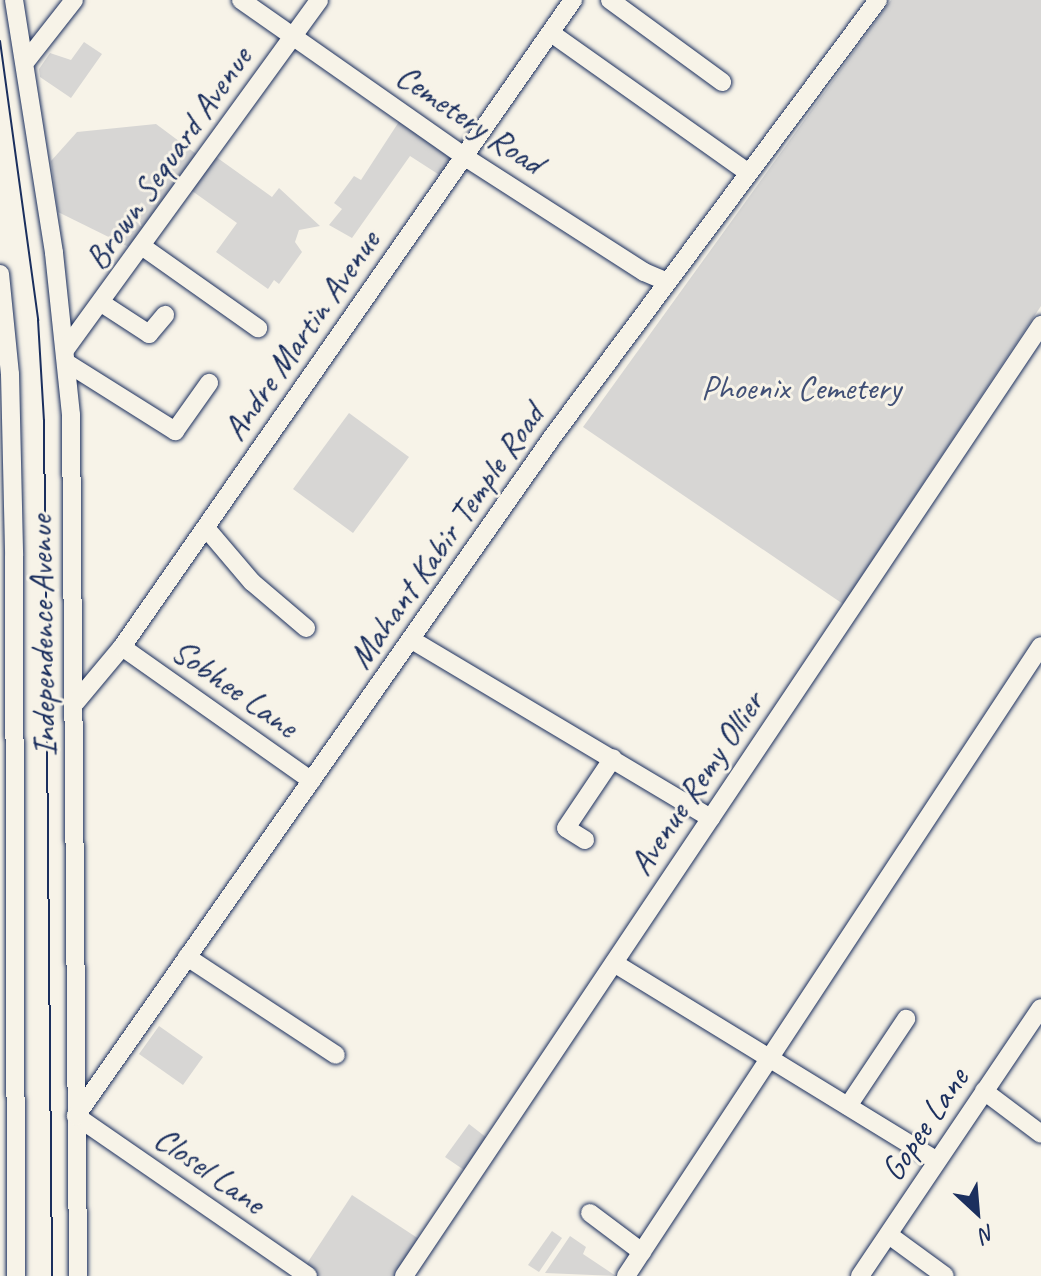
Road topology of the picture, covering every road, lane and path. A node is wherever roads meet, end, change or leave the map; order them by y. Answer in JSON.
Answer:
{"nodes":[{"id":1,"x":14,"y":0,"type":"edge"},
{"id":2,"x":74,"y":0,"type":"edge"},
{"id":3,"x":241,"y":0,"type":"edge"},
{"id":4,"x":319,"y":0,"type":"edge"},
{"id":5,"x":573,"y":0,"type":"edge"},
{"id":6,"x":610,"y":0,"type":"edge"},
{"id":7,"x":878,"y":0,"type":"edge"},
{"id":8,"x":551,"y":33,"type":"junction"},
{"id":9,"x":294,"y":36,"type":"junction"},
{"id":10,"x":27,"y":60,"type":"junction"},
{"id":11,"x":722,"y":82,"type":"dead end"},
{"id":12,"x":465,"y":157,"type":"junction"},
{"id":13,"x":749,"y":173,"type":"junction"},
{"id":14,"x":143,"y":247,"type":"junction"},
{"id":15,"x":0,"y":274,"type":"edge"},
{"id":16,"x":667,"y":282,"type":"junction"},
{"id":17,"x":103,"y":304,"type":"junction"},
{"id":18,"x":165,"y":315,"type":"dead end"},
{"id":19,"x":1041,"y":325,"type":"edge"},
{"id":20,"x":258,"y":328,"type":"dead end"},
{"id":21,"x":66,"y":357,"type":"junction"},
{"id":22,"x":209,"y":383,"type":"dead end"},
{"id":23,"x":206,"y":528,"type":"junction"},
{"id":24,"x":306,"y":628,"type":"dead end"},
{"id":25,"x":412,"y":640,"type":"junction"},
{"id":26,"x":1041,"y":646,"type":"edge"},
{"id":27,"x":122,"y":647,"type":"junction"},
{"id":28,"x":76,"y":702,"type":"junction"},
{"id":29,"x":613,"y":758,"type":"junction"},
{"id":30,"x":312,"y":781,"type":"junction"},
{"id":31,"x":711,"y":818,"type":"junction"},
{"id":32,"x":585,"y":840,"type":"dead end"},
{"id":33,"x":187,"y":957,"type":"junction"},
{"id":34,"x":614,"y":963,"type":"junction"},
{"id":35,"x":1041,"y":1008,"type":"edge"},
{"id":36,"x":906,"y":1019,"type":"dead end"},
{"id":37,"x":336,"y":1055,"type":"dead end"},
{"id":38,"x":772,"y":1060,"type":"junction"},
{"id":39,"x":984,"y":1091,"type":"junction"},
{"id":40,"x":848,"y":1106,"type":"junction"},
{"id":41,"x":76,"y":1116,"type":"junction"},
{"id":42,"x":1041,"y":1134,"type":"edge"},
{"id":43,"x":936,"y":1160,"type":"junction"},
{"id":44,"x":590,"y":1213,"type":"dead end"},
{"id":45,"x":889,"y":1235,"type":"junction"},
{"id":46,"x":642,"y":1252,"type":"junction"},
{"id":47,"x":16,"y":1276,"type":"edge"},
{"id":48,"x":78,"y":1276,"type":"edge"},
{"id":49,"x":308,"y":1276,"type":"edge"},
{"id":50,"x":404,"y":1276,"type":"edge"},
{"id":51,"x":626,"y":1276,"type":"edge"},
{"id":52,"x":860,"y":1276,"type":"edge"},
{"id":53,"x":945,"y":1276,"type":"edge"}],
"edges":[{"from":1,"to":10,"type":"street","name":"Independence Avenue"},
{"from":2,"to":10,"type":"street"},
{"from":3,"to":9,"type":"street","name":"Cemetery Road"},
{"from":4,"to":9,"type":"street","name":"Brown Sequard Avenue"},
{"from":5,"to":8,"type":"street","name":"Andre Martin Avenue"},
{"from":6,"to":11,"type":"street"},
{"from":7,"to":13,"type":"street","name":"Mahant Kabir Temple Road"},
{"from":8,"to":12,"type":"street","name":"Andre Martin Avenue"},
{"from":8,"to":13,"type":"street"},
{"from":9,"to":12,"type":"street","name":"Cemetery Road"},
{"from":9,"to":14,"type":"street","name":"Brown Sequard Avenue"},
{"from":10,"to":21,"type":"street","name":"Independence Avenue"},
{"from":12,"to":16,"type":"street","name":"Cemetery Road"},
{"from":12,"to":23,"type":"street","name":"Andre Martin Avenue"},
{"from":13,"to":16,"type":"street","name":"Mahant Kabir Temple Road"},
{"from":14,"to":17,"type":"street","name":"Brown Sequard Avenue"},
{"from":14,"to":20,"type":"street"},
{"from":15,"to":47,"type":"street"},
{"from":16,"to":25,"type":"street","name":"Mahant Kabir Temple Road"},
{"from":17,"to":18,"type":"street"},
{"from":17,"to":21,"type":"street","name":"Brown Sequard Avenue"},
{"from":19,"to":31,"type":"street","name":"Avenue Remy Ollier"},
{"from":21,"to":22,"type":"street"},
{"from":21,"to":28,"type":"street","name":"Independence Avenue"},
{"from":23,"to":24,"type":"street"},
{"from":23,"to":27,"type":"street","name":"Andre Martin Avenue"},
{"from":25,"to":29,"type":"street"},
{"from":25,"to":30,"type":"street","name":"Mahant Kabir Temple Road"},
{"from":26,"to":38,"type":"street"},
{"from":27,"to":28,"type":"street","name":"Andre Martin Avenue"},
{"from":27,"to":30,"type":"street","name":"Sobhee Lane"},
{"from":28,"to":41,"type":"street","name":"Independence Avenue"},
{"from":29,"to":31,"type":"street"},
{"from":29,"to":32,"type":"street"},
{"from":30,"to":33,"type":"street","name":"Mahant Kabir Temple Road"},
{"from":31,"to":34,"type":"street","name":"Avenue Remy Ollier"},
{"from":33,"to":37,"type":"street"},
{"from":33,"to":41,"type":"street","name":"Mahant Kabir Temple Road"},
{"from":34,"to":38,"type":"street"},
{"from":34,"to":50,"type":"street","name":"Avenue Remy Ollier"},
{"from":35,"to":39,"type":"street","name":"Gopee Lane"},
{"from":36,"to":40,"type":"street"},
{"from":38,"to":40,"type":"street"},
{"from":38,"to":46,"type":"street"},
{"from":39,"to":42,"type":"street"},
{"from":39,"to":43,"type":"street","name":"Gopee Lane"},
{"from":40,"to":43,"type":"street"},
{"from":41,"to":48,"type":"street","name":"Independence Avenue"},
{"from":41,"to":49,"type":"street","name":"Closel Lane"},
{"from":43,"to":45,"type":"street","name":"Gopee Lane"},
{"from":44,"to":46,"type":"street"},
{"from":45,"to":52,"type":"street","name":"Gopee Lane"},
{"from":45,"to":53,"type":"street"},
{"from":46,"to":51,"type":"street"}]}
